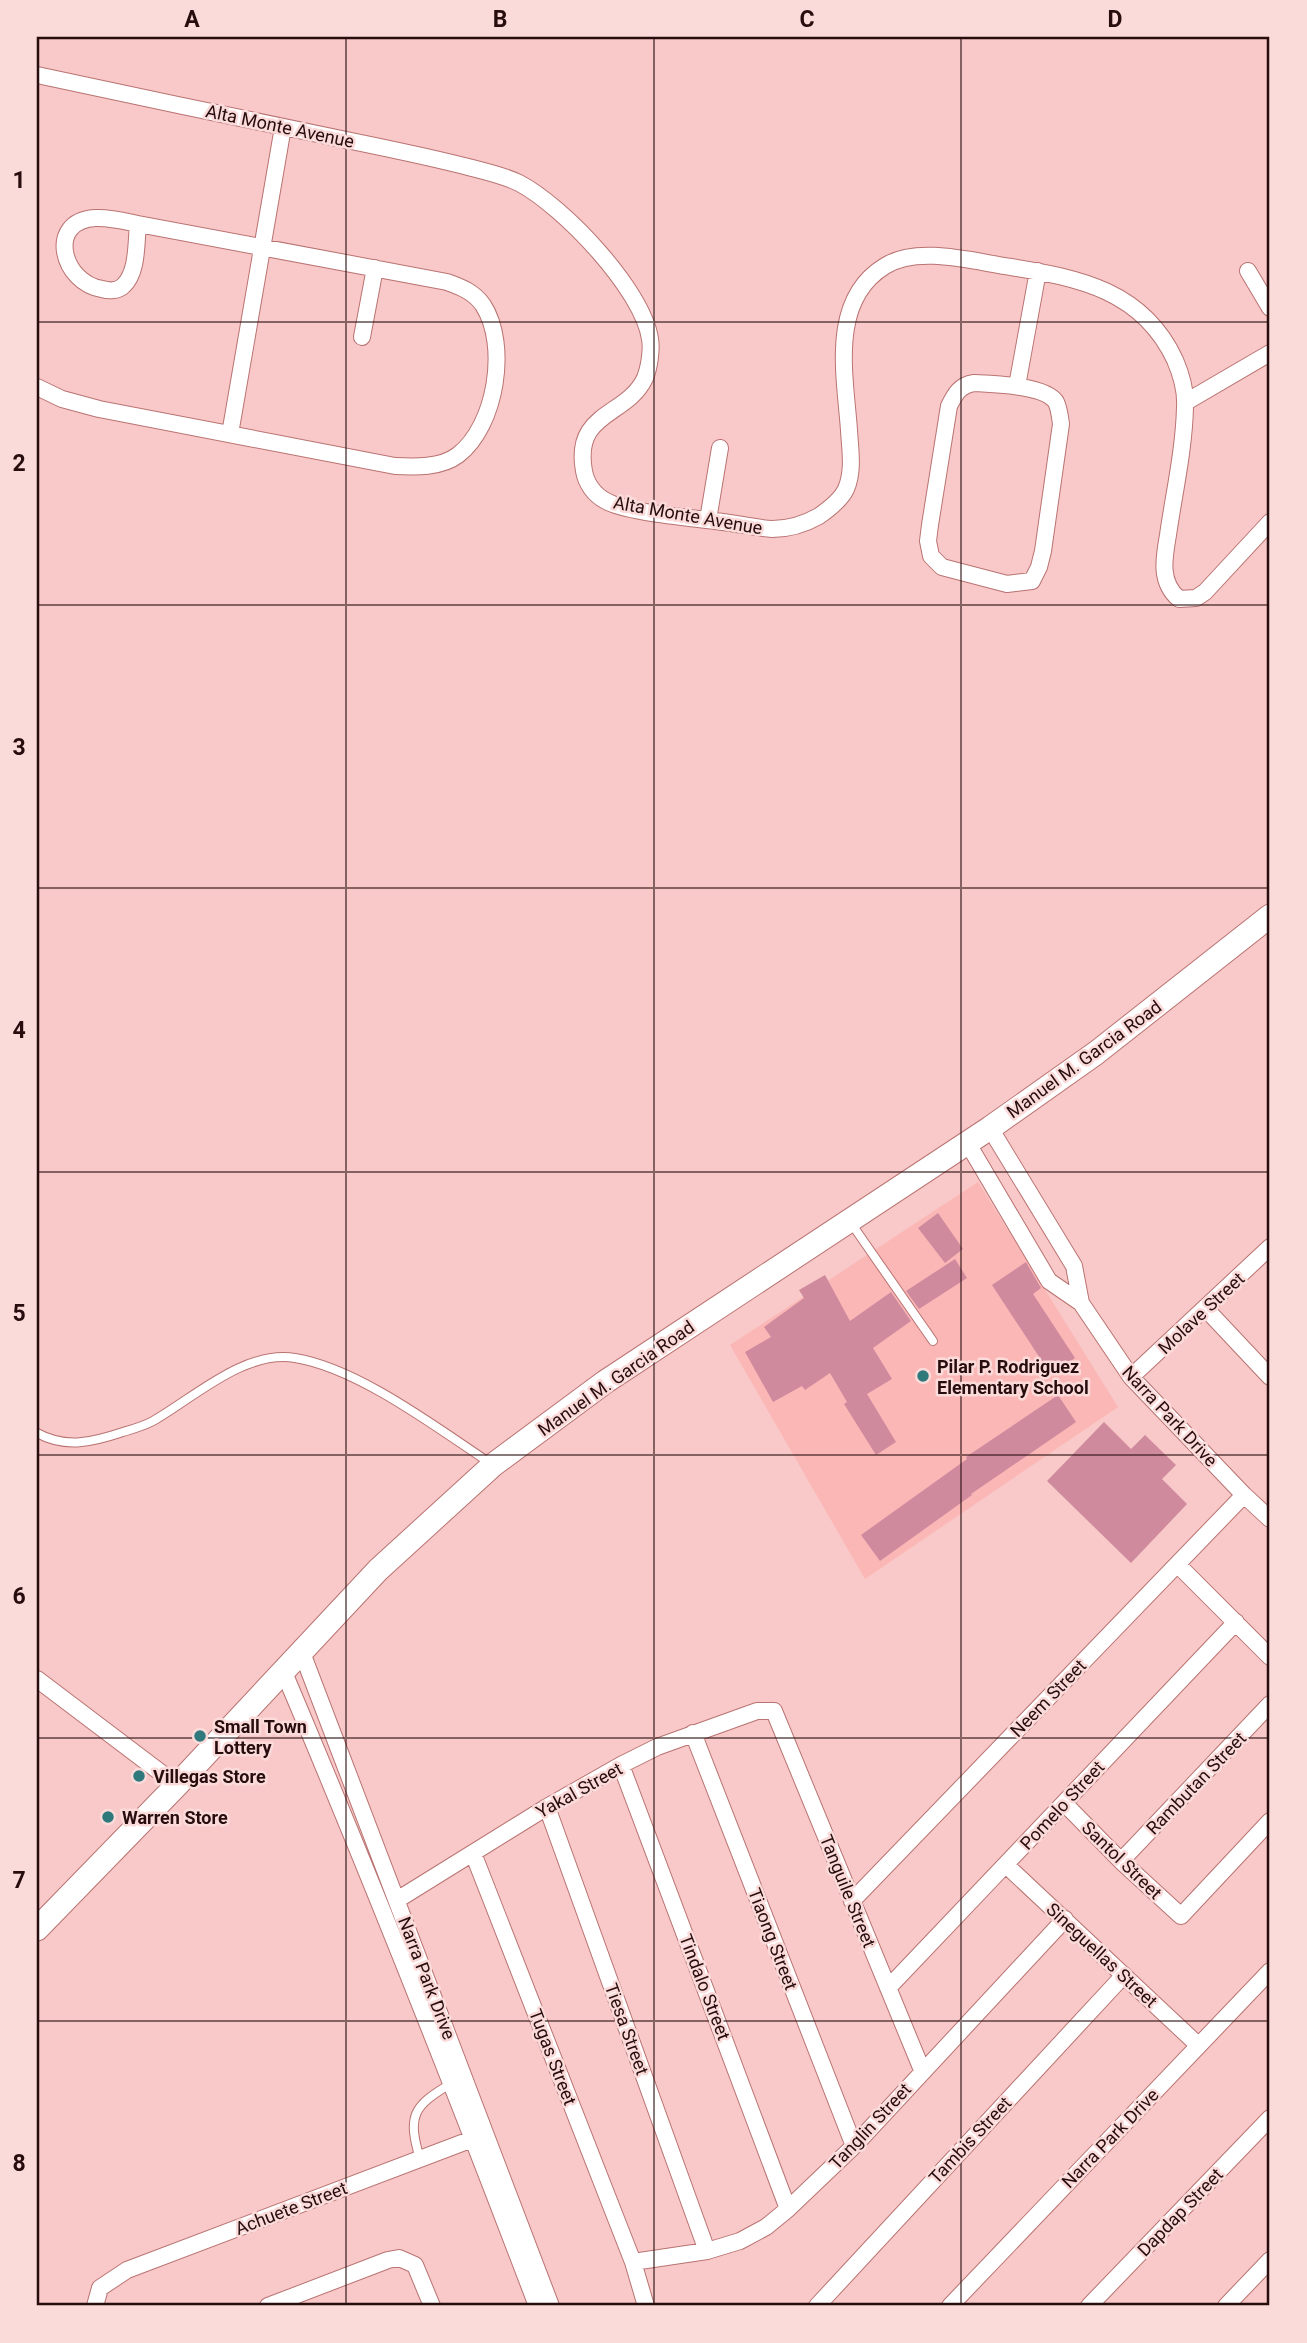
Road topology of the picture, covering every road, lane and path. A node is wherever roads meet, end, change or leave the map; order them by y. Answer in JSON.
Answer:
{"nodes":[{"id":1,"x":37,"y":75,"type":"edge"},
{"id":2,"x":283,"y":127,"type":"junction"},
{"id":3,"x":138,"y":224,"type":"junction"},
{"id":4,"x":262,"y":247,"type":"junction"},
{"id":5,"x":374,"y":268,"type":"junction"},
{"id":6,"x":1038,"y":271,"type":"junction"},
{"id":7,"x":1248,"y":271,"type":"dead end"},
{"id":8,"x":1270,"y":308,"type":"edge"},
{"id":9,"x":362,"y":337,"type":"dead end"},
{"id":10,"x":1270,"y":353,"type":"edge"},
{"id":11,"x":1017,"y":386,"type":"junction"},
{"id":12,"x":37,"y":387,"type":"edge"},
{"id":13,"x":1186,"y":402,"type":"junction"},
{"id":14,"x":230,"y":434,"type":"junction"},
{"id":15,"x":720,"y":448,"type":"dead end"},
{"id":16,"x":708,"y":520,"type":"junction"},
{"id":17,"x":1270,"y":522,"type":"edge"},
{"id":18,"x":1270,"y":916,"type":"edge"},
{"id":19,"x":990,"y":1128,"type":"junction"},
{"id":20,"x":967,"y":1142,"type":"junction"},
{"id":21,"x":849,"y":1220,"type":"junction"},
{"id":22,"x":1270,"y":1248,"type":"edge"},
{"id":23,"x":1081,"y":1303,"type":"junction"},
{"id":24,"x":1206,"y":1310,"type":"junction"},
{"id":25,"x":933,"y":1341,"type":"dead end"},
{"id":26,"x":1269,"y":1372,"type":"edge"},
{"id":27,"x":1131,"y":1377,"type":"junction"},
{"id":28,"x":37,"y":1433,"type":"edge"},
{"id":29,"x":493,"y":1465,"type":"junction"},
{"id":30,"x":1244,"y":1495,"type":"junction"},
{"id":31,"x":1270,"y":1518,"type":"edge"},
{"id":32,"x":1178,"y":1565,"type":"junction"},
{"id":33,"x":1236,"y":1622,"type":"junction"},
{"id":34,"x":302,"y":1650,"type":"junction"},
{"id":35,"x":1270,"y":1657,"type":"edge"},
{"id":36,"x":283,"y":1670,"type":"junction"},
{"id":37,"x":37,"y":1679,"type":"edge"},
{"id":38,"x":1270,"y":1704,"type":"edge"},
{"id":39,"x":774,"y":1711,"type":"joint"},
{"id":40,"x":693,"y":1733,"type":"junction"},
{"id":41,"x":621,"y":1765,"type":"junction"},
{"id":42,"x":177,"y":1785,"type":"junction"},
{"id":43,"x":1064,"y":1803,"type":"junction"},
{"id":44,"x":547,"y":1807,"type":"junction"},
{"id":45,"x":1270,"y":1821,"type":"edge"},
{"id":46,"x":473,"y":1853,"type":"junction"},
{"id":47,"x":1121,"y":1861,"type":"junction"},
{"id":48,"x":1006,"y":1865,"type":"junction"},
{"id":49,"x":397,"y":1900,"type":"junction"},
{"id":50,"x":852,"y":1900,"type":"junction"},
{"id":51,"x":1065,"y":1919,"type":"junction"},
{"id":52,"x":37,"y":1929,"type":"edge"},
{"id":53,"x":1270,"y":1971,"type":"edge"},
{"id":54,"x":1124,"y":1975,"type":"junction"},
{"id":55,"x":888,"y":1988,"type":"junction"},
{"id":56,"x":1198,"y":2045,"type":"junction"},
{"id":57,"x":922,"y":2070,"type":"junction"},
{"id":58,"x":457,"y":2080,"type":"junction"},
{"id":59,"x":1270,"y":2118,"type":"edge"},
{"id":60,"x":479,"y":2136,"type":"junction"},
{"id":61,"x":854,"y":2146,"type":"junction"},
{"id":62,"x":419,"y":2159,"type":"junction"},
{"id":63,"x":788,"y":2209,"type":"junction"},
{"id":64,"x":708,"y":2251,"type":"junction"},
{"id":65,"x":1270,"y":2260,"type":"edge"},
{"id":66,"x":633,"y":2262,"type":"junction"},
{"id":67,"x":94,"y":2306,"type":"edge"},
{"id":68,"x":268,"y":2306,"type":"edge"},
{"id":69,"x":432,"y":2306,"type":"edge"},
{"id":70,"x":537,"y":2306,"type":"edge"},
{"id":71,"x":551,"y":2306,"type":"edge"},
{"id":72,"x":646,"y":2306,"type":"edge"},
{"id":73,"x":817,"y":2306,"type":"edge"},
{"id":74,"x":950,"y":2306,"type":"edge"},
{"id":75,"x":1089,"y":2306,"type":"edge"},
{"id":76,"x":1226,"y":2306,"type":"edge"}],
"edges":[{"from":1,"to":2,"type":"street","name":"Alta Monte Avenue"},
{"from":2,"to":4,"type":"street"},
{"from":2,"to":16,"type":"street","name":"Alta Monte Avenue"},
{"from":3,"to":3,"type":"street"},
{"from":3,"to":4,"type":"street"},
{"from":4,"to":5,"type":"street"},
{"from":4,"to":14,"type":"street"},
{"from":5,"to":9,"type":"street"},
{"from":5,"to":14,"type":"street"},
{"from":6,"to":11,"type":"street"},
{"from":6,"to":13,"type":"street","name":"Alta Monte Avenue"},
{"from":6,"to":16,"type":"street","name":"Alta Monte Avenue"},
{"from":7,"to":8,"type":"street"},
{"from":10,"to":13,"type":"street"},
{"from":11,"to":11,"type":"street"},
{"from":12,"to":14,"type":"street"},
{"from":13,"to":17,"type":"street","name":"Alta Monte Avenue"},
{"from":15,"to":16,"type":"street"},
{"from":18,"to":19,"type":"main road","name":"Manuel M. Garcia Road"},
{"from":19,"to":20,"type":"main road","name":"Manuel M. Garcia Road"},
{"from":19,"to":23,"type":"street","name":"Narra Park Drive"},
{"from":20,"to":21,"type":"main road","name":"Manuel M. Garcia Road"},
{"from":20,"to":23,"type":"street","name":"Narra Park Drive"},
{"from":21,"to":25,"type":"lane"},
{"from":21,"to":29,"type":"main road","name":"Manuel M. Garcia Road"},
{"from":22,"to":24,"type":"street","name":"Molave Street"},
{"from":23,"to":27,"type":"street","name":"Narra Park Drive"},
{"from":24,"to":26,"type":"street"},
{"from":24,"to":27,"type":"street","name":"Molave Street"},
{"from":27,"to":30,"type":"street","name":"Narra Park Drive"},
{"from":28,"to":29,"type":"lane"},
{"from":29,"to":34,"type":"main road","name":"Manuel M. Garcia Road"},
{"from":30,"to":31,"type":"street","name":"Narra Park Drive"},
{"from":30,"to":32,"type":"street","name":"Neem Street"},
{"from":32,"to":33,"type":"street"},
{"from":32,"to":50,"type":"street","name":"Neem Street"},
{"from":33,"to":35,"type":"street"},
{"from":33,"to":43,"type":"street","name":"Pomelo Street"},
{"from":34,"to":36,"type":"main road","name":"Manuel M. Garcia Road"},
{"from":34,"to":49,"type":"street","name":"Narra Park Drive"},
{"from":36,"to":42,"type":"main road","name":"Manuel M. Garcia Road"},
{"from":36,"to":58,"type":"street","name":"Narra Park Drive"},
{"from":37,"to":42,"type":"street"},
{"from":38,"to":47,"type":"street","name":"Rambutan Street"},
{"from":39,"to":40,"type":"street","name":"Yakal Street"},
{"from":39,"to":50,"type":"street","name":"Tanguile Street"},
{"from":40,"to":41,"type":"street","name":"Yakal Street"},
{"from":40,"to":61,"type":"street","name":"Tiaong Street"},
{"from":41,"to":44,"type":"street","name":"Yakal Street"},
{"from":41,"to":63,"type":"street","name":"Tindalo Street"},
{"from":42,"to":52,"type":"main road","name":"Manuel M. Garcia Road"},
{"from":43,"to":47,"type":"street","name":"Santol Street"},
{"from":43,"to":48,"type":"street","name":"Pomelo Street"},
{"from":44,"to":46,"type":"street","name":"Yakal Street"},
{"from":44,"to":64,"type":"street","name":"Tiesa Street"},
{"from":45,"to":47,"type":"street","name":"Santol Street"},
{"from":46,"to":49,"type":"street","name":"Yakal Street"},
{"from":46,"to":66,"type":"street","name":"Tugas Street"},
{"from":48,"to":51,"type":"street","name":"Sineguellas Street"},
{"from":48,"to":55,"type":"street","name":"Pomelo Street"},
{"from":49,"to":58,"type":"street","name":"Narra Park Drive"},
{"from":50,"to":55,"type":"street","name":"Tanguile Street"},
{"from":51,"to":54,"type":"street","name":"Sineguellas Street"},
{"from":51,"to":57,"type":"street","name":"Tanglin Street"},
{"from":53,"to":56,"type":"street","name":"Narra Park Drive"},
{"from":54,"to":56,"type":"street","name":"Sineguellas Street"},
{"from":54,"to":73,"type":"street","name":"Tambis Street"},
{"from":55,"to":57,"type":"street","name":"Tanguile Street"},
{"from":56,"to":74,"type":"street","name":"Narra Park Drive"},
{"from":57,"to":61,"type":"street","name":"Tanglin Street"},
{"from":58,"to":60,"type":"street","name":"Narra Park Drive"},
{"from":58,"to":62,"type":"lane"},
{"from":59,"to":75,"type":"street","name":"Dapdap Street"},
{"from":60,"to":62,"type":"street","name":"Achuete Street"},
{"from":60,"to":70,"type":"street","name":"Narra Park Drive"},
{"from":60,"to":71,"type":"street","name":"Narra Park Drive"},
{"from":61,"to":63,"type":"street","name":"Tanglin Street"},
{"from":62,"to":67,"type":"street","name":"Achuete Street"},
{"from":63,"to":64,"type":"street","name":"Tanglin Street"},
{"from":64,"to":66,"type":"street","name":"Tanglin Street"},
{"from":65,"to":76,"type":"street"},
{"from":66,"to":72,"type":"street"},
{"from":68,"to":69,"type":"street"}]}
